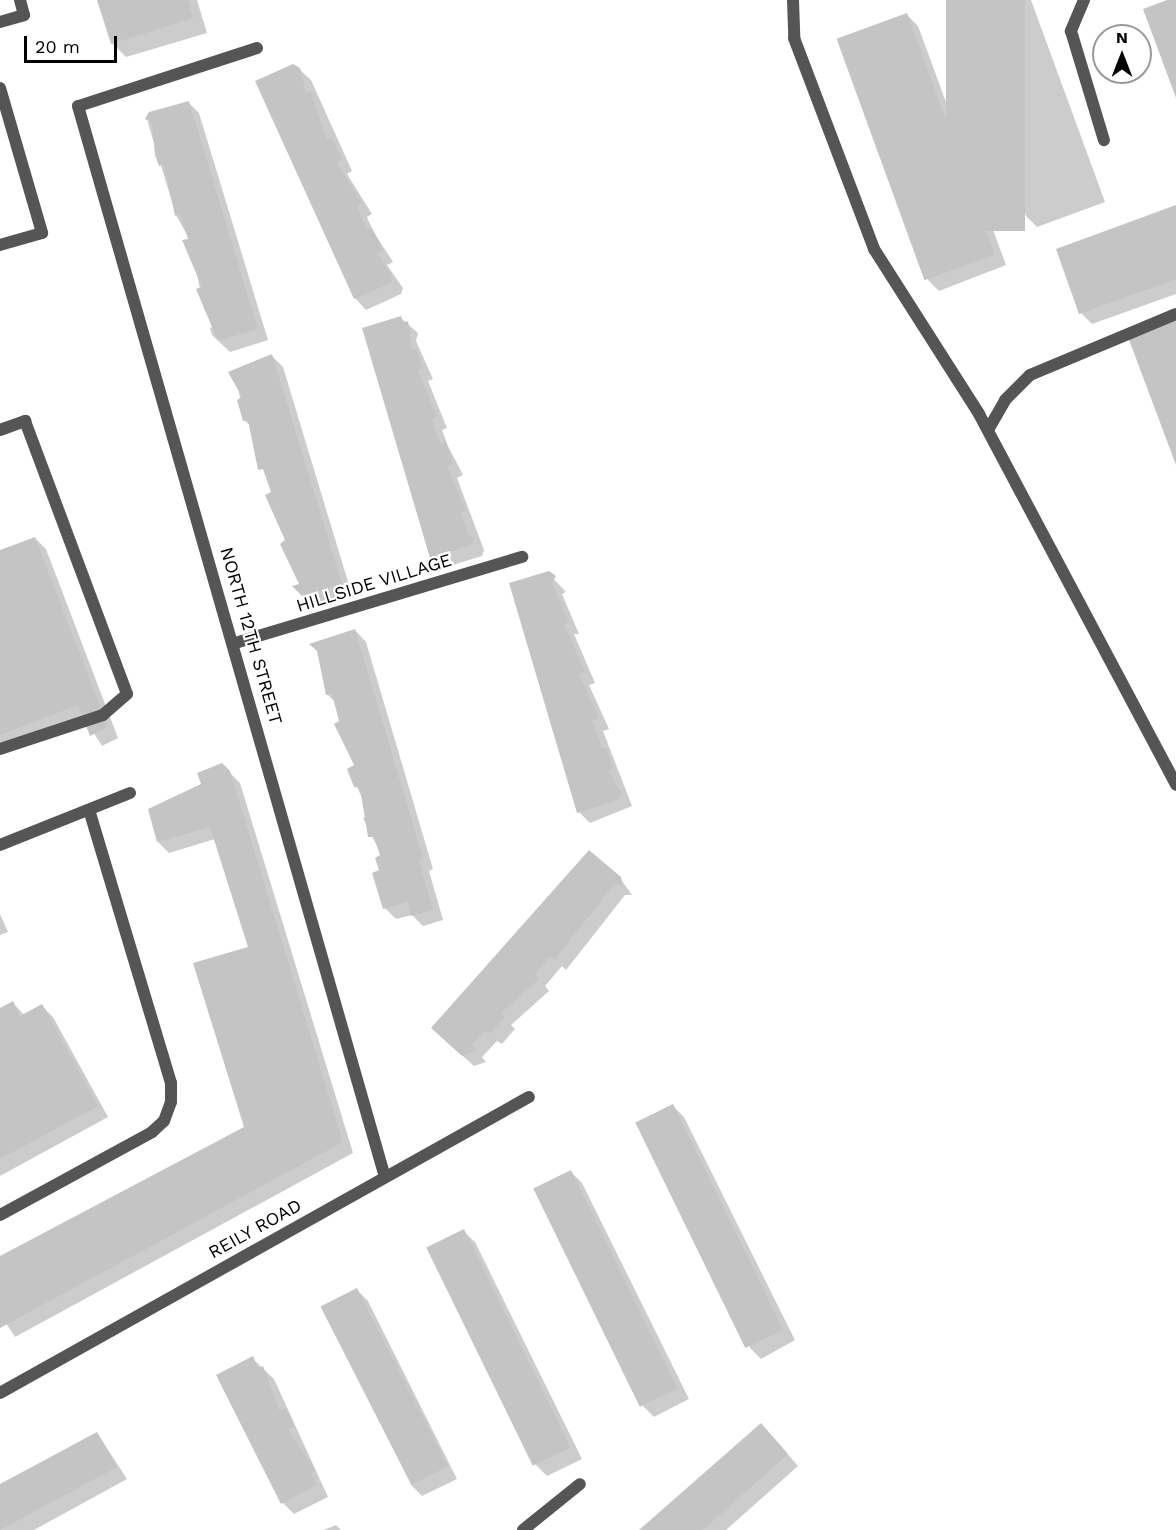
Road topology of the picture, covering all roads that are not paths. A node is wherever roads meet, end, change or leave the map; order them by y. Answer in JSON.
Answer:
{"nodes":[{"id":1,"x":20,"y":0,"type":"edge"},
{"id":2,"x":793,"y":0,"type":"edge"},
{"id":3,"x":1084,"y":0,"type":"edge"},
{"id":4,"x":0,"y":22,"type":"edge"},
{"id":5,"x":257,"y":48,"type":"dead end"},
{"id":6,"x":0,"y":88,"type":"edge"},
{"id":7,"x":1104,"y":140,"type":"dead end"},
{"id":8,"x":0,"y":244,"type":"edge"},
{"id":9,"x":1176,"y":314,"type":"edge"},
{"id":10,"x":0,"y":430,"type":"edge"},
{"id":11,"x":988,"y":430,"type":"junction"},
{"id":12,"x":522,"y":557,"type":"dead end"},
{"id":13,"x":235,"y":643,"type":"junction"},
{"id":14,"x":0,"y":749,"type":"edge"},
{"id":15,"x":1176,"y":785,"type":"edge"},
{"id":16,"x":130,"y":793,"type":"dead end"},
{"id":17,"x":89,"y":810,"type":"junction"},
{"id":18,"x":0,"y":844,"type":"edge"},
{"id":19,"x":528,"y":1097,"type":"dead end"},
{"id":20,"x":385,"y":1178,"type":"junction"},
{"id":21,"x":0,"y":1215,"type":"edge"},
{"id":22,"x":0,"y":1393,"type":"edge"},
{"id":23,"x":580,"y":1484,"type":"dead end"},
{"id":24,"x":523,"y":1530,"type":"edge"}],
"edges":[{"from":1,"to":4,"type":"street"},
{"from":2,"to":11,"type":"street"},
{"from":3,"to":7,"type":"street"},
{"from":5,"to":13,"type":"street","name":"NORTH 12TH STREET"},
{"from":6,"to":8,"type":"street"},
{"from":9,"to":11,"type":"street"},
{"from":10,"to":14,"type":"street"},
{"from":11,"to":15,"type":"street"},
{"from":12,"to":13,"type":"street","name":"HILLSIDE VILLAGE"},
{"from":13,"to":20,"type":"street","name":"NORTH 12TH STREET"},
{"from":16,"to":17,"type":"street"},
{"from":17,"to":18,"type":"street"},
{"from":17,"to":21,"type":"street"},
{"from":19,"to":20,"type":"street","name":"REILY ROAD"},
{"from":20,"to":22,"type":"street","name":"REILY ROAD"},
{"from":23,"to":24,"type":"street"}]}
